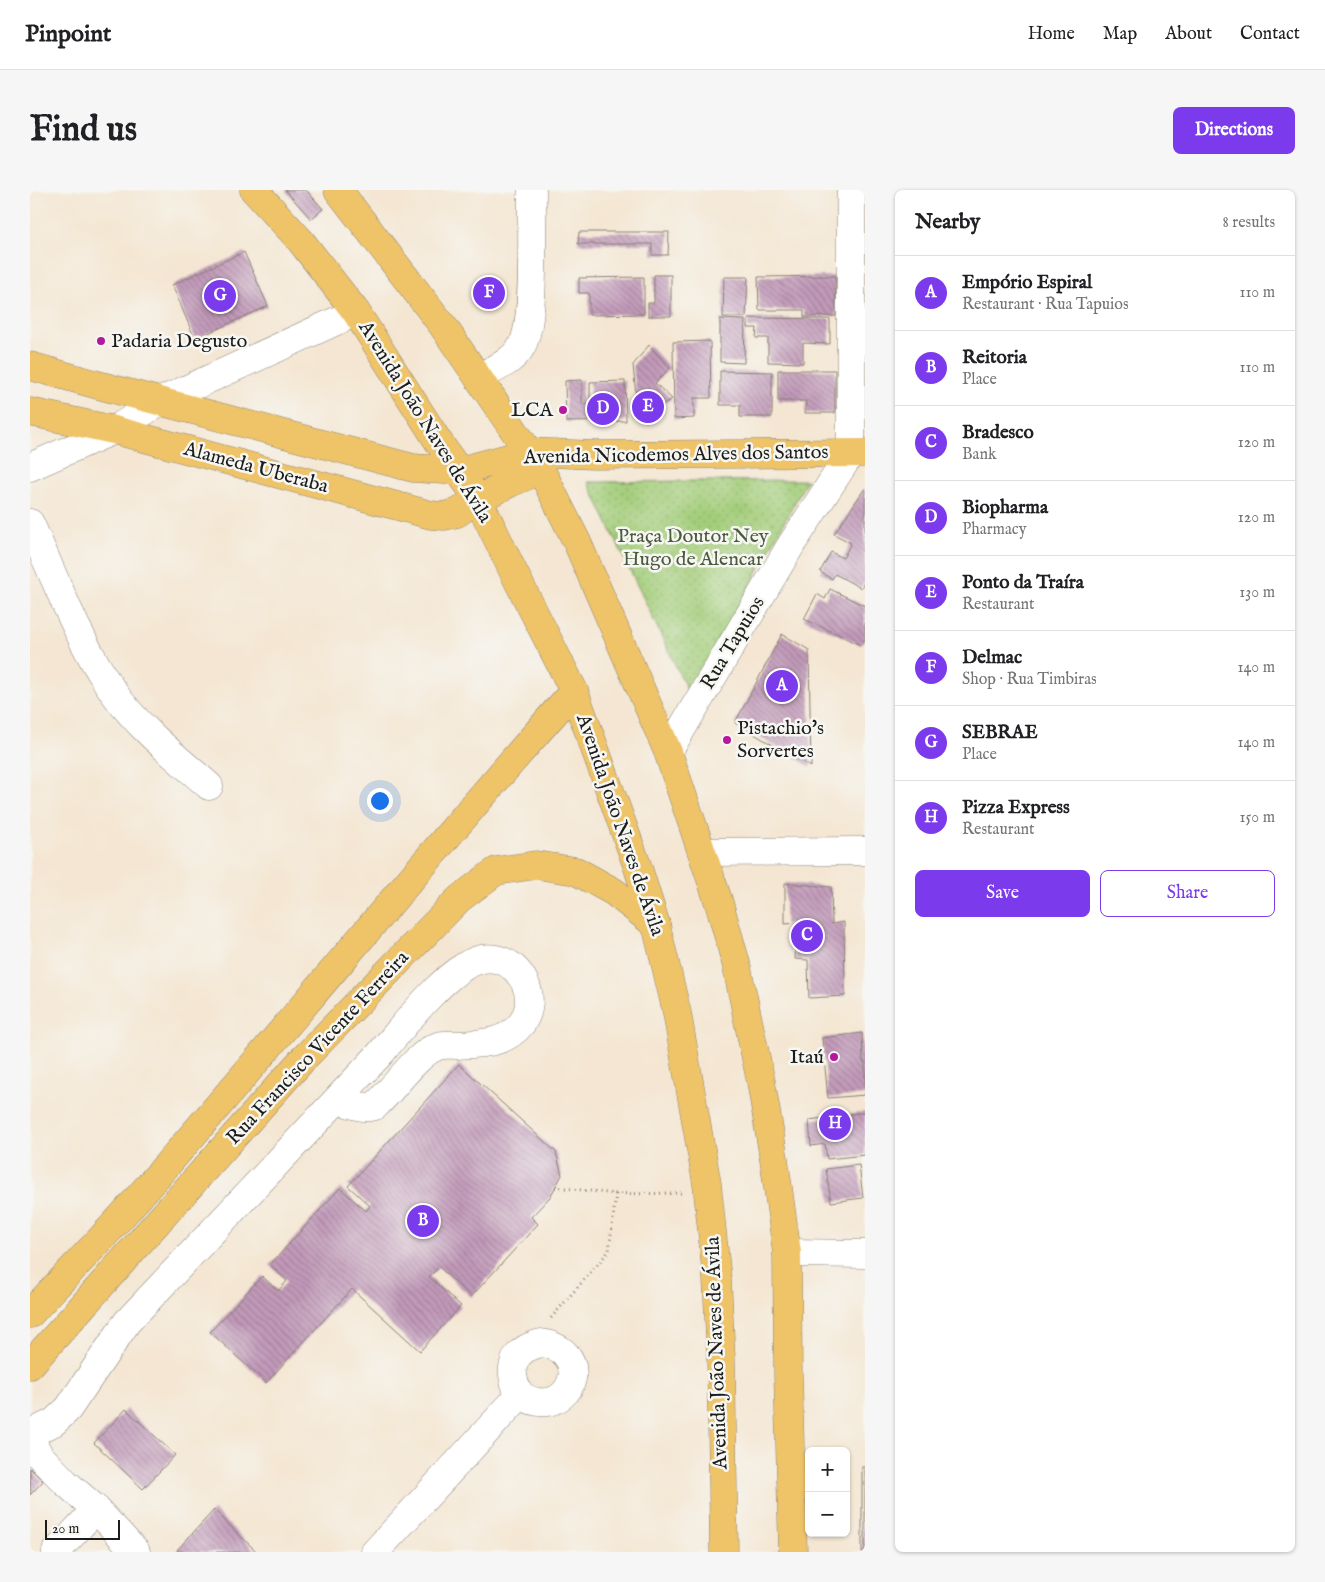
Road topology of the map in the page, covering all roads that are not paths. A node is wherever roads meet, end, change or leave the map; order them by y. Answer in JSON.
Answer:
{"nodes":[{"id":1,"x":254,"y":190,"type":"edge"},
{"id":2,"x":338,"y":190,"type":"edge"},
{"id":3,"x":532,"y":190,"type":"edge"},
{"id":4,"x":851,"y":190,"type":"edge"},
{"id":5,"x":356,"y":312,"type":"junction"},
{"id":6,"x":30,"y":366,"type":"edge"},
{"id":7,"x":480,"y":377,"type":"junction"},
{"id":8,"x":161,"y":401,"type":"junction"},
{"id":9,"x":30,"y":412,"type":"edge"},
{"id":10,"x":114,"y":430,"type":"junction"},
{"id":11,"x":858,"y":453,"type":"edge"},
{"id":12,"x":536,"y":461,"type":"junction"},
{"id":13,"x":30,"y":467,"type":"edge"},
{"id":14,"x":458,"y":471,"type":"junction"},
{"id":15,"x":478,"y":499,"type":"junction"},
{"id":16,"x":30,"y":523,"type":"edge"},
{"id":17,"x":574,"y":691,"type":"junction"},
{"id":18,"x":668,"y":752,"type":"junction"},
{"id":19,"x":209,"y":786,"type":"dead end"},
{"id":20,"x":865,"y":851,"type":"edge"},
{"id":21,"x":702,"y":852,"type":"junction"},
{"id":22,"x":656,"y":925,"type":"junction"},
{"id":23,"x":230,"y":1092,"type":"junction"},
{"id":24,"x":337,"y":1100,"type":"junction"},
{"id":25,"x":255,"y":1112,"type":"junction"},
{"id":26,"x":787,"y":1254,"type":"junction"},
{"id":27,"x":865,"y":1254,"type":"edge"},
{"id":28,"x":30,"y":1314,"type":"edge"},
{"id":29,"x":30,"y":1365,"type":"edge"},
{"id":30,"x":520,"y":1395,"type":"junction"},
{"id":31,"x":32,"y":1430,"type":"edge"},
{"id":32,"x":96,"y":1509,"type":"junction"},
{"id":33,"x":56,"y":1552,"type":"edge"},
{"id":34,"x":136,"y":1552,"type":"edge"},
{"id":35,"x":375,"y":1552,"type":"edge"},
{"id":36,"x":724,"y":1552,"type":"edge"},
{"id":37,"x":793,"y":1552,"type":"edge"}],
"edges":[{"from":1,"to":5,"type":"main road","name":"Avenida João Naves de Ávila"},
{"from":2,"to":7,"type":"main road"},
{"from":3,"to":7,"type":"street"},
{"from":4,"to":11,"type":"street"},
{"from":5,"to":8,"type":"street"},
{"from":5,"to":14,"type":"main road","name":"Avenida João Naves de Ávila"},
{"from":6,"to":8,"type":"main road","name":"Alameda Uberaba"},
{"from":7,"to":12,"type":"main road"},
{"from":8,"to":10,"type":"street"},
{"from":8,"to":14,"type":"main road","name":"Alameda Uberaba"},
{"from":9,"to":10,"type":"main road","name":"Alameda Uberaba"},
{"from":10,"to":13,"type":"street"},
{"from":10,"to":15,"type":"main road","name":"Alameda Uberaba"},
{"from":11,"to":12,"type":"main road","name":"Avenida Nicodemos Alves dos Santos"},
{"from":11,"to":18,"type":"street","name":"Rua Tapuios"},
{"from":12,"to":14,"type":"main road","name":"Avenida Nicodemos Alves dos Santos"},
{"from":12,"to":15,"type":"main road","name":"Alameda Uberaba"},
{"from":12,"to":18,"type":"main road"},
{"from":14,"to":15,"type":"main road","name":"Avenida João Naves de Ávila"},
{"from":15,"to":17,"type":"main road","name":"Avenida João Naves de Ávila"},
{"from":16,"to":19,"type":"street"},
{"from":17,"to":22,"type":"main road","name":"Avenida João Naves de Ávila"},
{"from":17,"to":23,"type":"main road","name":"Rua Francisco Vicente Ferreira"},
{"from":18,"to":21,"type":"main road"},
{"from":20,"to":21,"type":"street"},
{"from":21,"to":26,"type":"main road"},
{"from":22,"to":25,"type":"main road","name":"Rua Francisco Vicente Ferreira"},
{"from":22,"to":36,"type":"main road","name":"Avenida João Naves de Ávila"},
{"from":23,"to":25,"type":"main road"},
{"from":23,"to":28,"type":"main road","name":"Rua Francisco Vicente Ferreira"},
{"from":24,"to":24,"type":"street"},
{"from":24,"to":31,"type":"street"},
{"from":25,"to":29,"type":"main road","name":"Rua Francisco Vicente Ferreira"},
{"from":26,"to":27,"type":"street"},
{"from":26,"to":37,"type":"main road"},
{"from":30,"to":30,"type":"street"},
{"from":30,"to":35,"type":"street"},
{"from":31,"to":32,"type":"street"},
{"from":32,"to":33,"type":"street"},
{"from":32,"to":34,"type":"street"}]}
